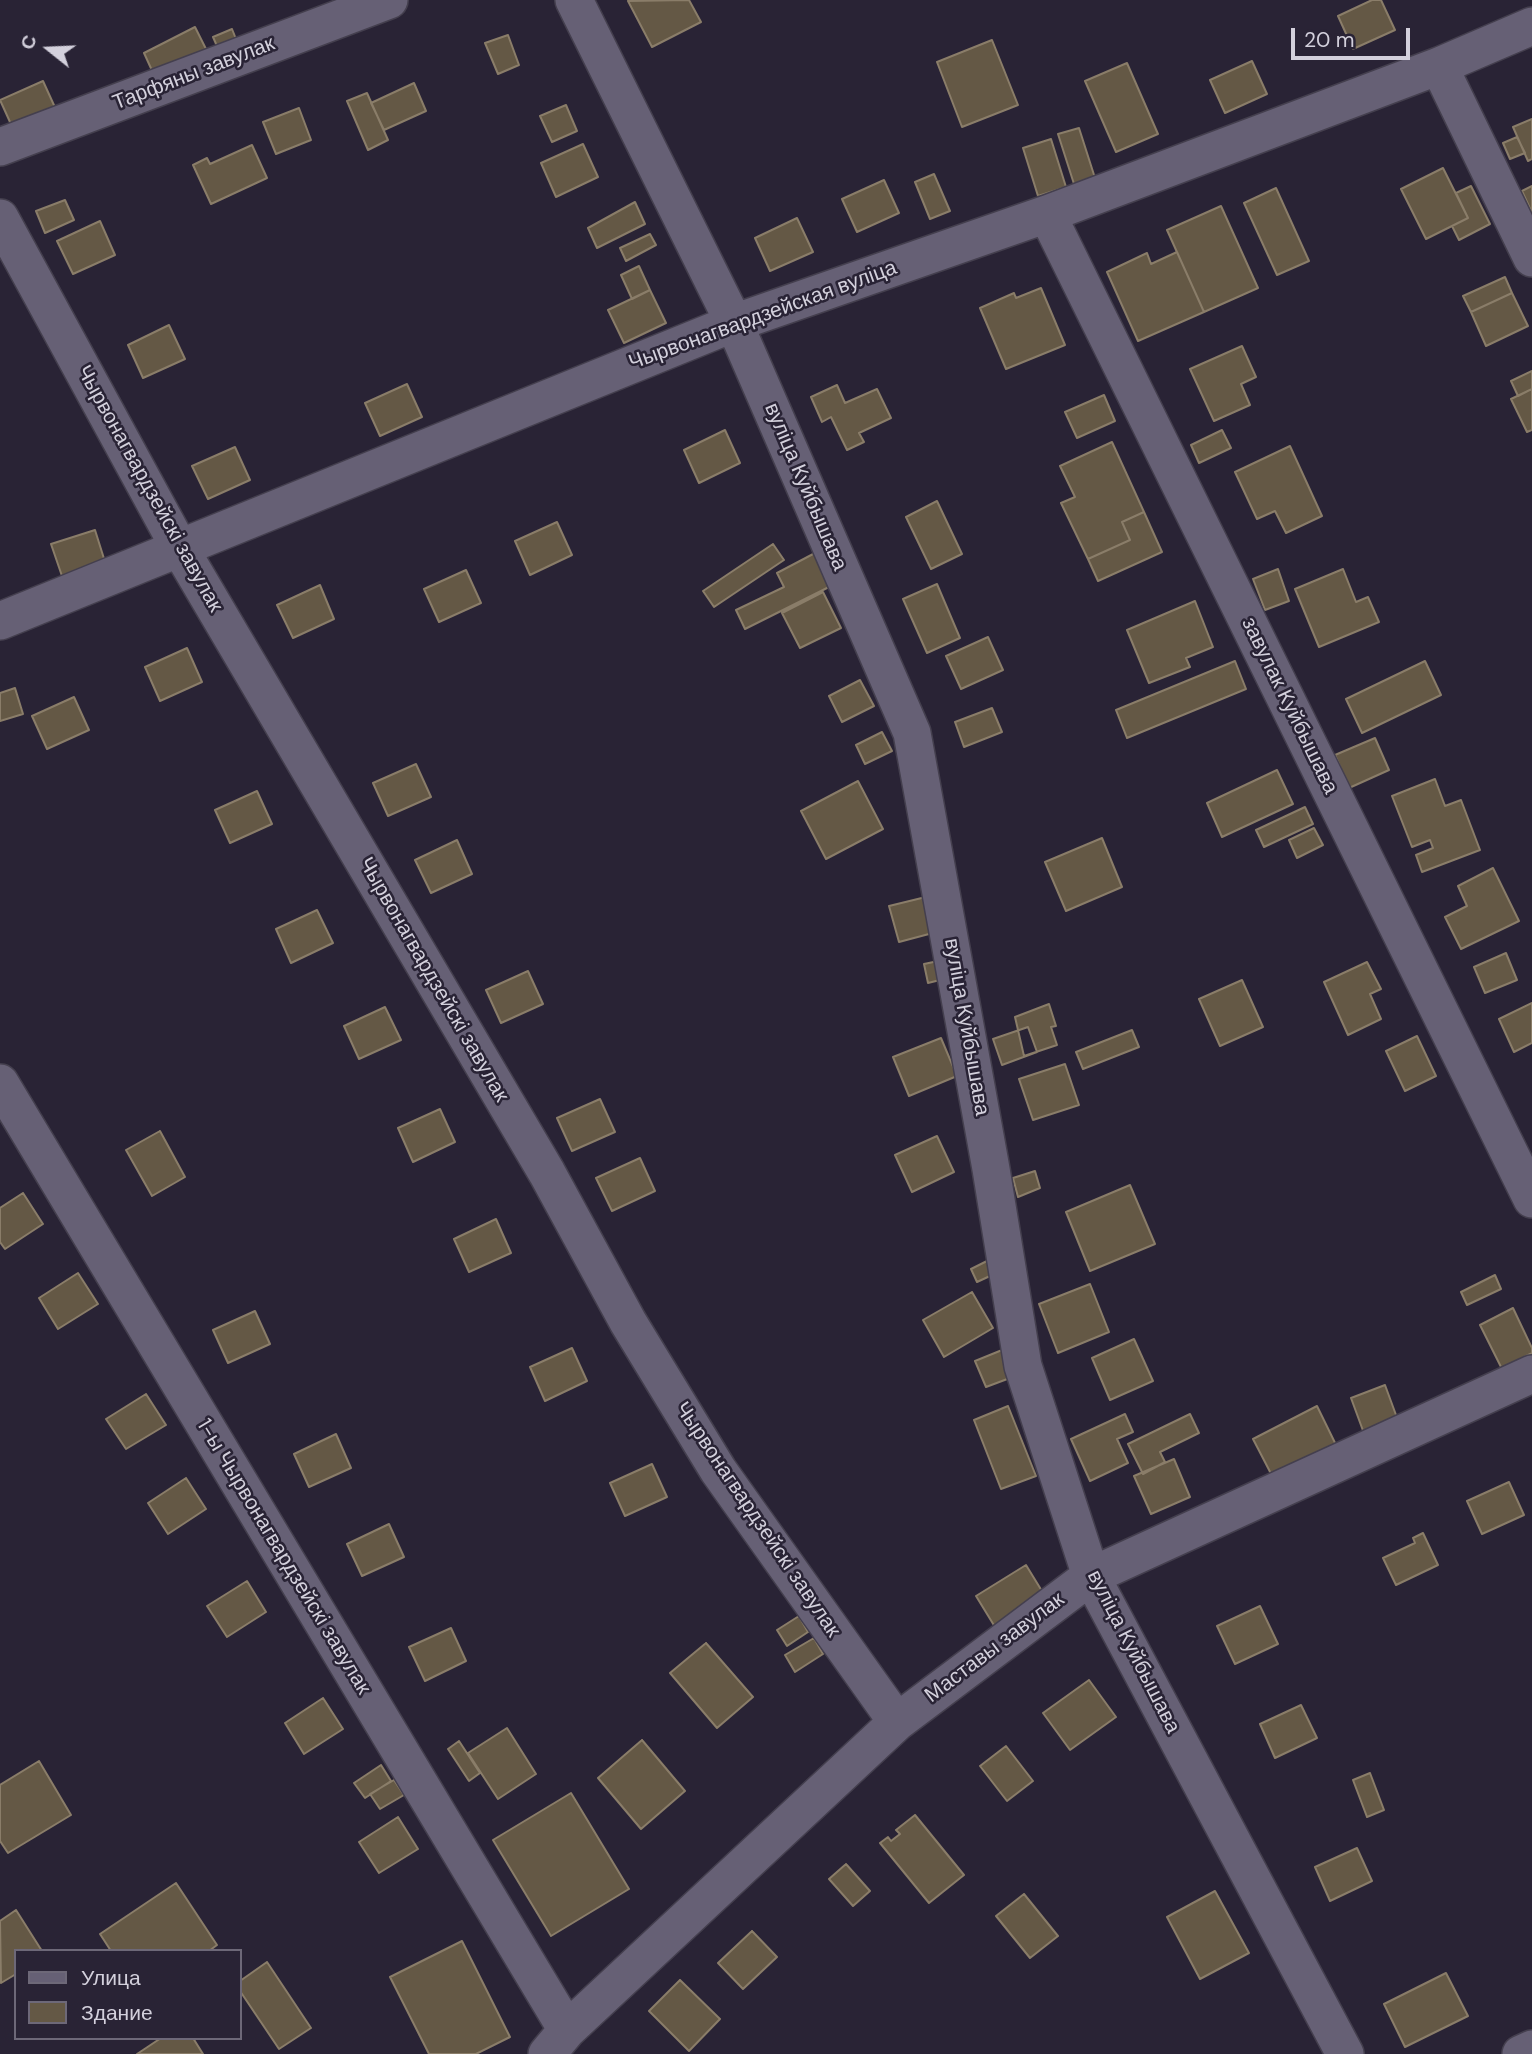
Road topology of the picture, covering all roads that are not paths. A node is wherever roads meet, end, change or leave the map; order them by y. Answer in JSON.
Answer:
{"nodes":[{"id":1,"x":389,"y":0,"type":"edge"},
{"id":2,"x":574,"y":0,"type":"edge"},
{"id":3,"x":1532,"y":26,"type":"edge"},
{"id":4,"x":1439,"y":66,"type":"junction"},
{"id":5,"x":0,"y":147,"type":"edge"},
{"id":6,"x":1046,"y":214,"type":"junction"},
{"id":7,"x":0,"y":218,"type":"edge"},
{"id":8,"x":1532,"y":258,"type":"edge"},
{"id":9,"x":734,"y":323,"type":"junction"},
{"id":10,"x":179,"y":547,"type":"junction"},
{"id":11,"x":0,"y":621,"type":"edge"},
{"id":12,"x":0,"y":1083,"type":"edge"},
{"id":13,"x":1532,"y":1199,"type":"edge"},
{"id":14,"x":1532,"y":1374,"type":"edge"},
{"id":15,"x":1091,"y":1576,"type":"junction"},
{"id":16,"x":897,"y":1722,"type":"junction"},
{"id":17,"x":557,"y":2042,"type":"edge"},
{"id":18,"x":1532,"y":2049,"type":"edge"},
{"id":19,"x":1345,"y":2054,"type":"edge"},
{"id":20,"x":1521,"y":2054,"type":"edge"}],
"edges":[{"from":1,"to":5,"type":"street","name":"Тарфяны завулак"},
{"from":2,"to":9,"type":"street","name":"вуліца Куйбышава"},
{"from":3,"to":4,"type":"street","name":"Чырвонагвардзейская вуліца"},
{"from":4,"to":6,"type":"street","name":"Чырвонагвардзейская вуліца"},
{"from":4,"to":8,"type":"street"},
{"from":6,"to":9,"type":"street","name":"Чырвонагвардзейская вуліца"},
{"from":6,"to":13,"type":"street","name":"завулак Куйбышава"},
{"from":7,"to":10,"type":"street","name":"Чырвонагвардзейскі завулак"},
{"from":9,"to":10,"type":"street","name":"Чырвонагвардзейская вуліца"},
{"from":9,"to":15,"type":"street","name":"вуліца Куйбышава"},
{"from":10,"to":11,"type":"street","name":"Чырвонагвардзейская вуліца"},
{"from":10,"to":16,"type":"street","name":"Чырвонагвардзейскі завулак"},
{"from":12,"to":17,"type":"street","name":"1-ы Чырвонагвардзейскі завулак"},
{"from":14,"to":15,"type":"street","name":"Маставы завулак"},
{"from":15,"to":16,"type":"street","name":"Маставы завулак"},
{"from":15,"to":19,"type":"street","name":"вуліца Куйбышава"},
{"from":16,"to":17,"type":"street","name":"Маставы завулак"},
{"from":18,"to":20,"type":"street"}]}
